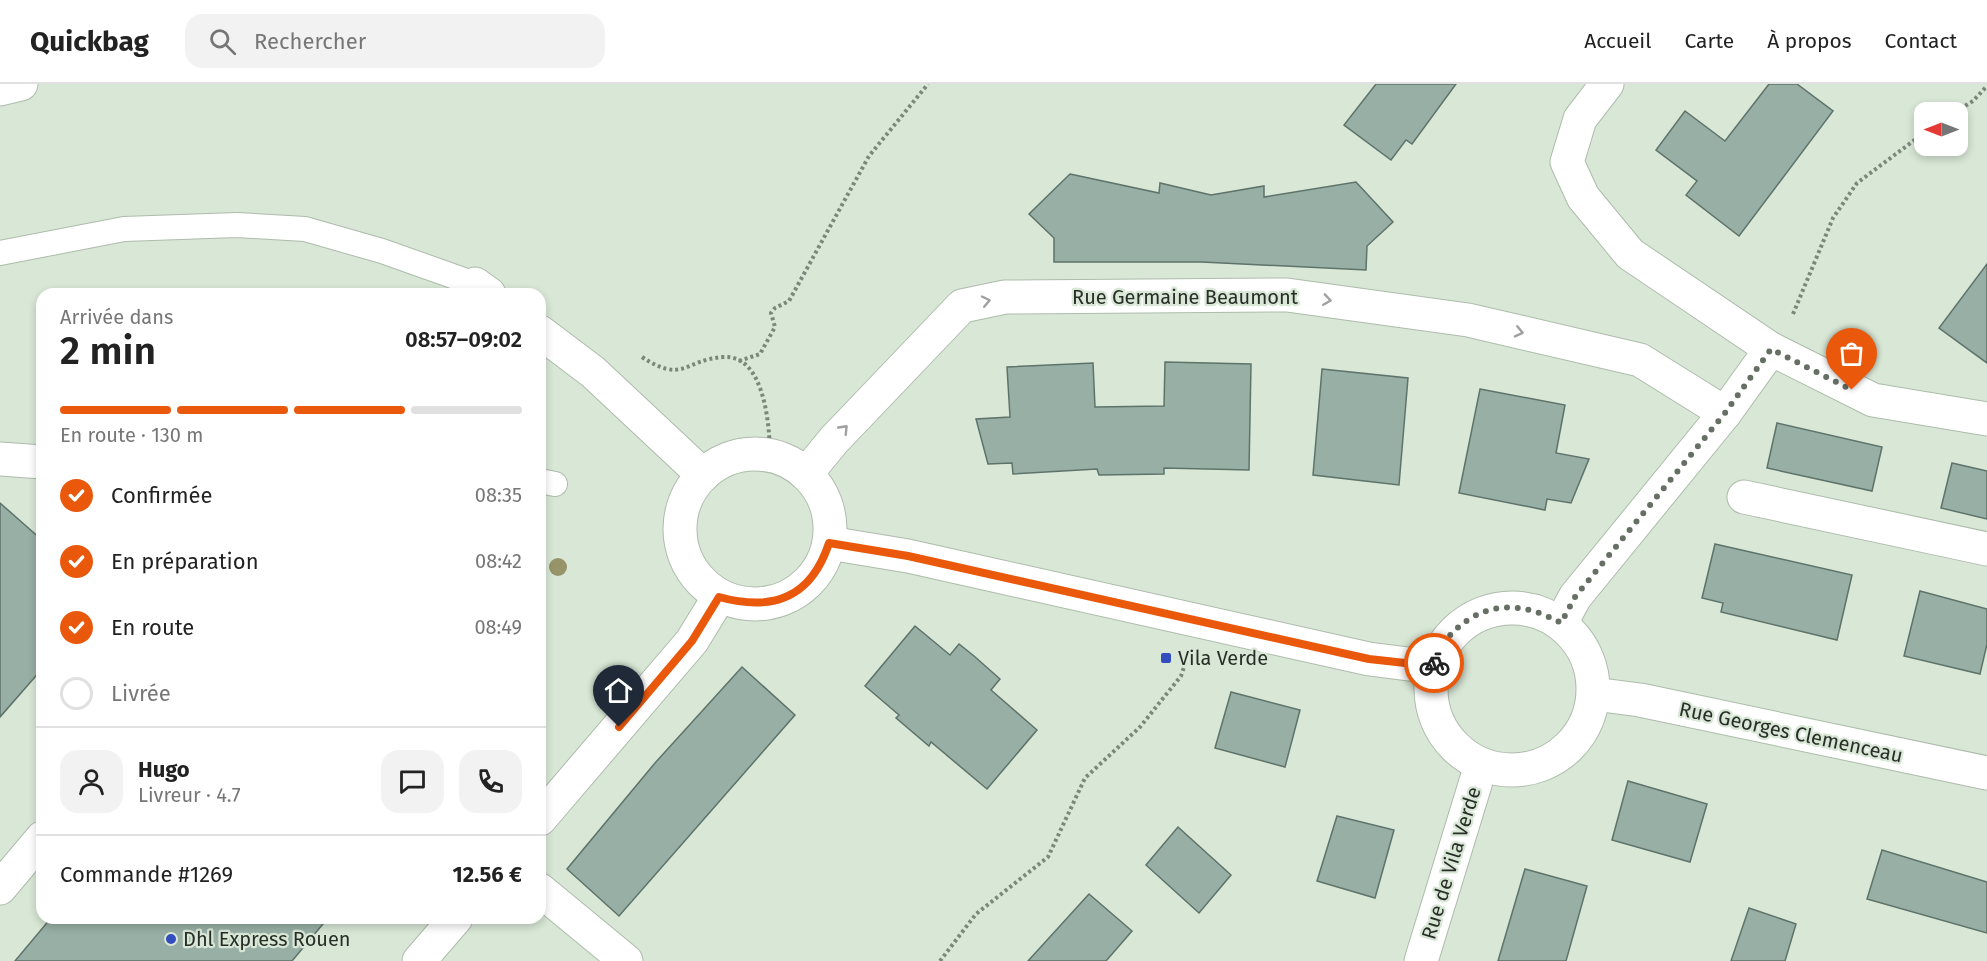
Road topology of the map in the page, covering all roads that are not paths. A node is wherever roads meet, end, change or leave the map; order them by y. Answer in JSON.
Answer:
{"nodes":[{"id":1,"x":21,"y":84,"type":"edge"},
{"id":2,"x":1607,"y":84,"type":"edge"},
{"id":3,"x":0,"y":89,"type":"edge"},
{"id":4,"x":0,"y":254,"type":"edge"},
{"id":5,"x":471,"y":288,"type":"edge"},
{"id":6,"x":546,"y":337,"type":"edge"},
{"id":7,"x":1771,"y":349,"type":"junction"},
{"id":8,"x":1725,"y":413,"type":"junction"},
{"id":9,"x":1987,"y":419,"type":"edge"},
{"id":10,"x":0,"y":459,"type":"edge"},
{"id":11,"x":36,"y":462,"type":"edge"},
{"id":12,"x":806,"y":474,"type":"junction"},
{"id":13,"x":703,"y":475,"type":"junction"},
{"id":14,"x":1744,"y":497,"type":"dead end"},
{"id":15,"x":829,"y":543,"type":"junction"},
{"id":16,"x":1987,"y":549,"type":"edge"},
{"id":17,"x":719,"y":597,"type":"junction"},
{"id":18,"x":1561,"y":623,"type":"junction"},
{"id":19,"x":1432,"y":666,"type":"junction"},
{"id":20,"x":1594,"y":694,"type":"junction"},
{"id":21,"x":1481,"y":765,"type":"junction"},
{"id":22,"x":1986,"y":766,"type":"edge"},
{"id":23,"x":546,"y":812,"type":"edge"},
{"id":24,"x":36,"y":845,"type":"edge"},
{"id":25,"x":0,"y":888,"type":"edge"},
{"id":26,"x":546,"y":895,"type":"edge"},
{"id":27,"x":451,"y":924,"type":"edge"},
{"id":28,"x":419,"y":961,"type":"edge"},
{"id":29,"x":626,"y":961,"type":"edge"},
{"id":30,"x":1421,"y":961,"type":"edge"}],
"edges":[{"from":1,"to":3,"type":"main road"},
{"from":2,"to":7,"type":"main road"},
{"from":4,"to":5,"type":"lane"},
{"from":6,"to":13,"type":"main road"},
{"from":7,"to":8,"type":"main road"},
{"from":7,"to":9,"type":"main road"},
{"from":12,"to":8,"type":"main road","name":"Rue Germaine Beaumont","one_way":true},
{"from":8,"to":18,"type":"main road"},
{"from":10,"to":11,"type":"main road"},
{"from":12,"to":13,"type":"main road"},
{"from":12,"to":15,"type":"main road"},
{"from":13,"to":17,"type":"main road"},
{"from":14,"to":16,"type":"main road"},
{"from":15,"to":17,"type":"main road"},
{"from":15,"to":19,"type":"main road"},
{"from":17,"to":23,"type":"main road"},
{"from":18,"to":19,"type":"main road"},
{"from":18,"to":20,"type":"main road"},
{"from":19,"to":21,"type":"main road"},
{"from":20,"to":21,"type":"main road"},
{"from":20,"to":22,"type":"main road","name":"Rue Georges Clemenceau"},
{"from":21,"to":30,"type":"main road","name":"Rue de Vila Verde"},
{"from":24,"to":25,"type":"main road"},
{"from":26,"to":29,"type":"main road"},
{"from":27,"to":28,"type":"main road"}]}
